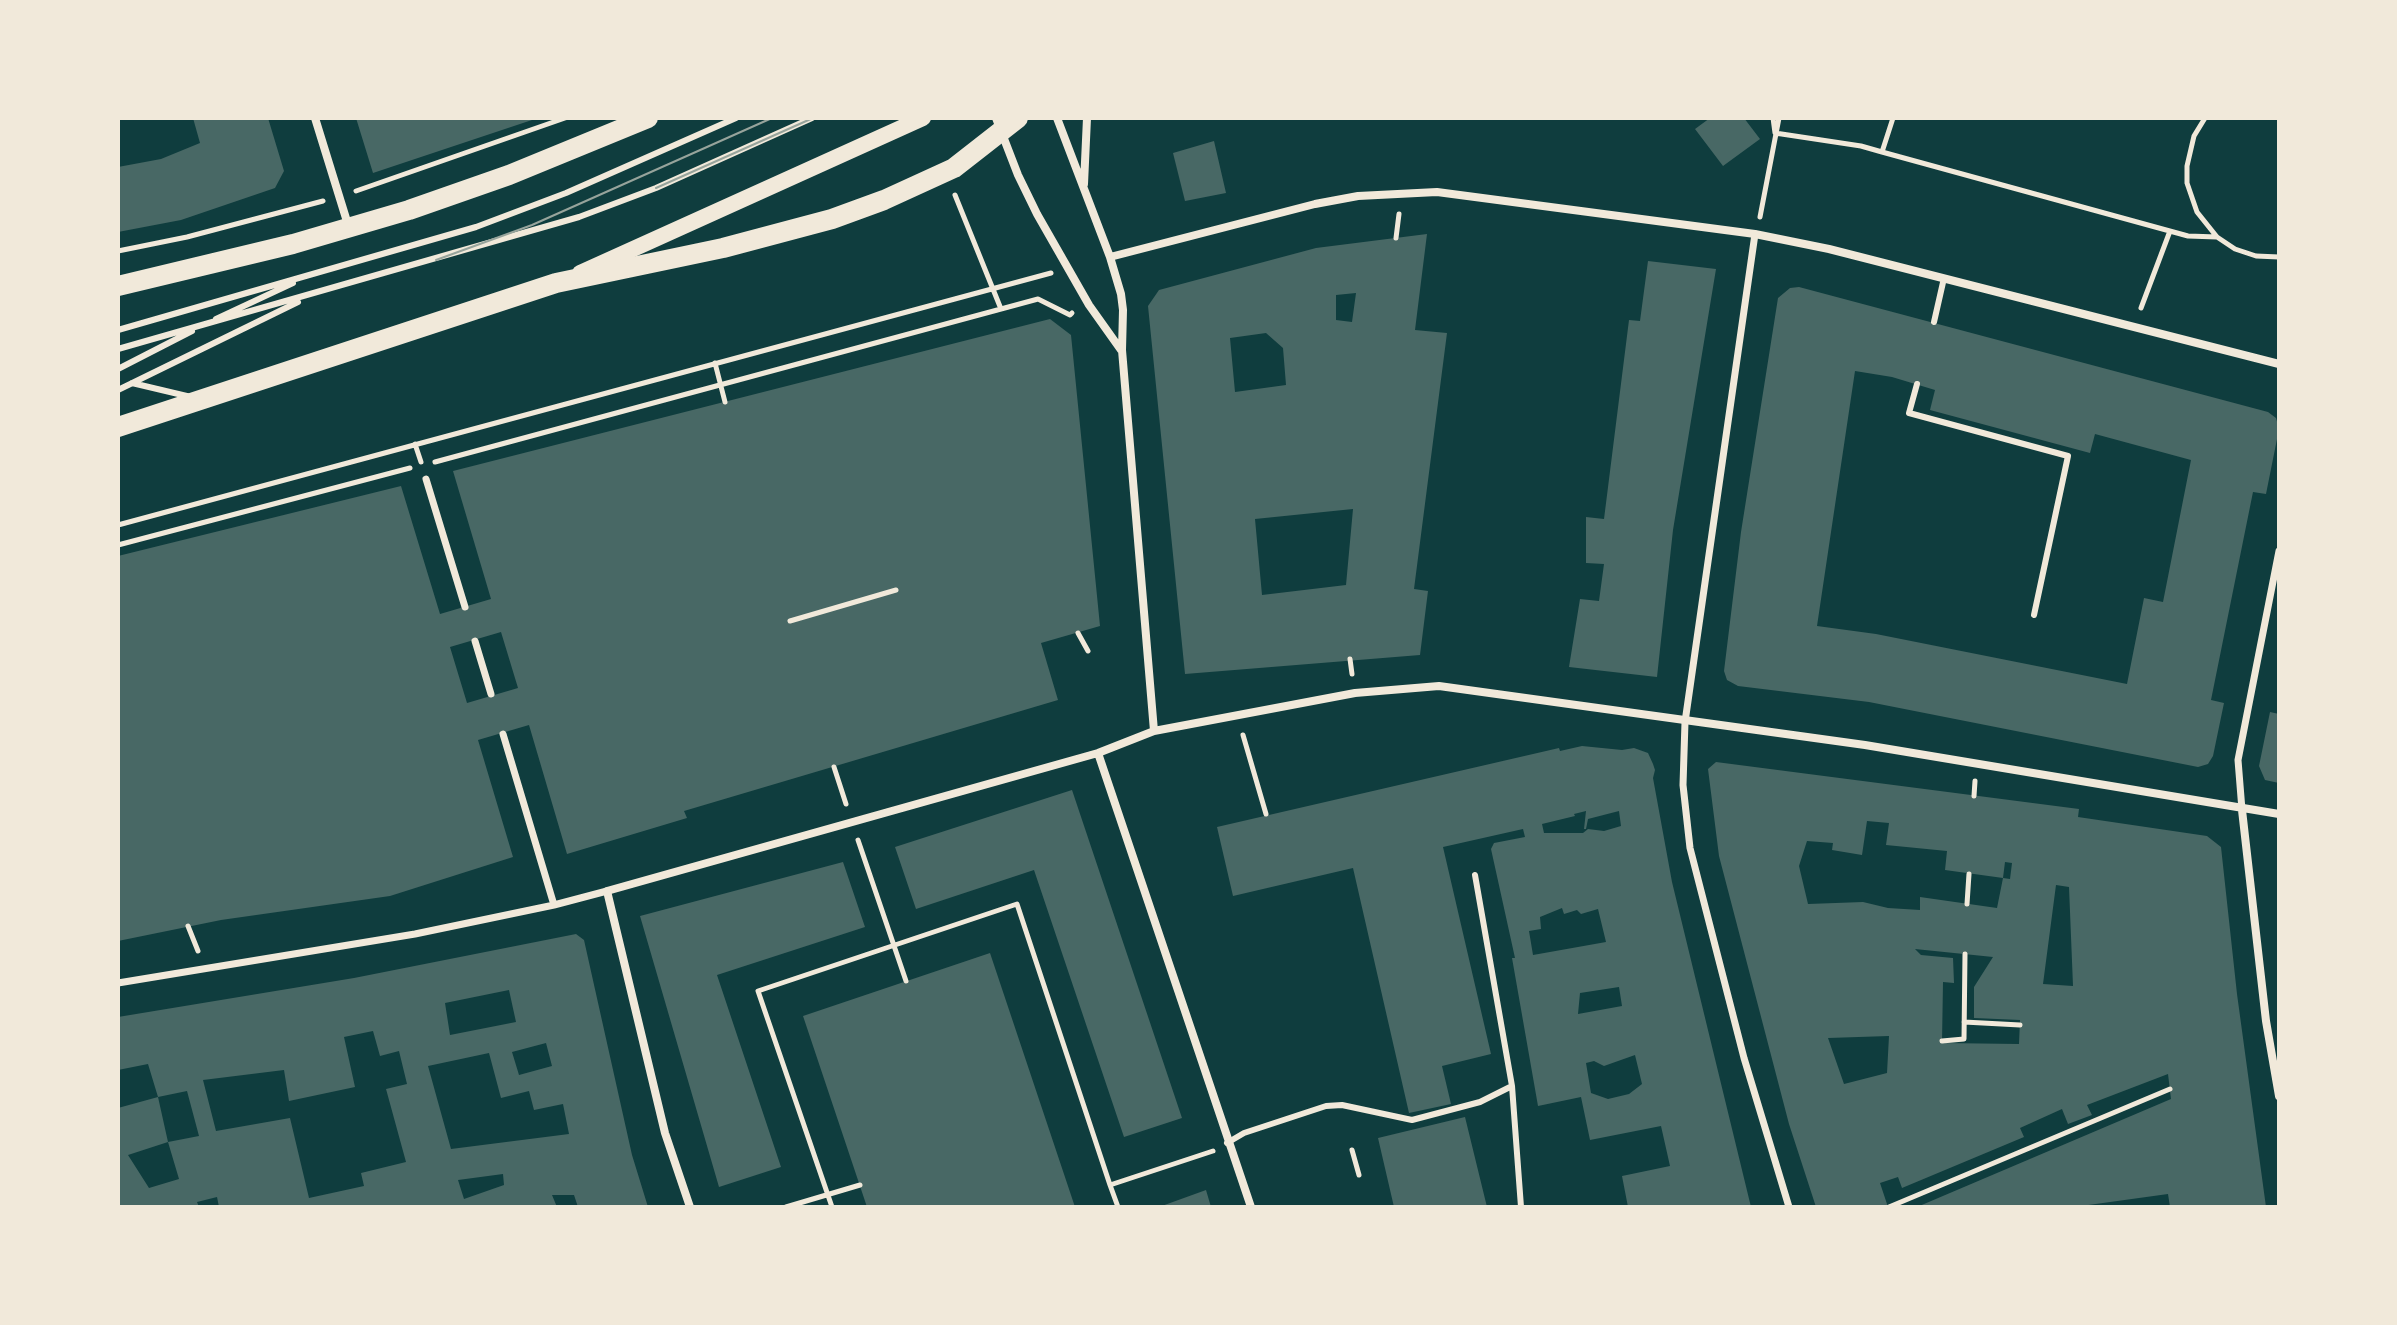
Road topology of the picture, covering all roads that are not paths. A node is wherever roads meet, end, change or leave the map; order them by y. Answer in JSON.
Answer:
{"nodes":[{"id":1,"x":315,"y":118,"type":"edge"},
{"id":2,"x":648,"y":118,"type":"edge"},
{"id":3,"x":736,"y":118,"type":"edge"},
{"id":4,"x":812,"y":118,"type":"edge"},
{"id":5,"x":923,"y":118,"type":"edge"},
{"id":6,"x":1018,"y":118,"type":"edge"},
{"id":7,"x":1057,"y":118,"type":"edge"},
{"id":8,"x":1087,"y":118,"type":"edge"},
{"id":9,"x":1002,"y":123,"type":"edge"},
{"id":10,"x":1084,"y":188,"type":"junction"},
{"id":11,"x":349,"y":229,"type":"junction"},
{"id":12,"x":1755,"y":234,"type":"junction"},
{"id":13,"x":1110,"y":257,"type":"junction"},
{"id":14,"x":353,"y":263,"type":"junction"},
{"id":15,"x":1944,"y":278,"type":"junction"},
{"id":16,"x":360,"y":281,"type":"junction"},
{"id":17,"x":556,"y":283,"type":"junction"},
{"id":18,"x":118,"y":286,"type":"edge"},
{"id":19,"x":1934,"y":322,"type":"dead end"},
{"id":20,"x":205,"y":325,"type":"junction"},
{"id":21,"x":118,"y":330,"type":"edge"},
{"id":22,"x":118,"y":349,"type":"edge"},
{"id":23,"x":1122,"y":350,"type":"junction"},
{"id":24,"x":2279,"y":364,"type":"edge"},
{"id":25,"x":118,"y":369,"type":"edge"},
{"id":26,"x":132,"y":383,"type":"junction"},
{"id":27,"x":1917,"y":384,"type":"dead end"},
{"id":28,"x":118,"y":390,"type":"edge"},
{"id":29,"x":199,"y":399,"type":"junction"},
{"id":30,"x":118,"y":427,"type":"edge"},
{"id":31,"x":426,"y":479,"type":"dead end"},
{"id":32,"x":2279,"y":551,"type":"edge"},
{"id":33,"x":465,"y":607,"type":"dead end"},
{"id":34,"x":2034,"y":615,"type":"dead end"},
{"id":35,"x":475,"y":641,"type":"dead end"},
{"id":36,"x":491,"y":694,"type":"dead end"},
{"id":37,"x":1685,"y":722,"type":"junction"},
{"id":38,"x":1154,"y":731,"type":"junction"},
{"id":39,"x":503,"y":734,"type":"dead end"},
{"id":40,"x":1098,"y":753,"type":"junction"},
{"id":41,"x":2242,"y":810,"type":"junction"},
{"id":42,"x":2279,"y":814,"type":"edge"},
{"id":43,"x":1475,"y":875,"type":"dead end"},
{"id":44,"x":607,"y":891,"type":"junction"},
{"id":45,"x":554,"y":905,"type":"junction"},
{"id":46,"x":118,"y":983,"type":"edge"},
{"id":47,"x":1512,"y":1086,"type":"junction"},
{"id":48,"x":2279,"y":1096,"type":"edge"},
{"id":49,"x":1227,"y":1143,"type":"junction"},
{"id":50,"x":690,"y":1207,"type":"edge"},
{"id":51,"x":1251,"y":1207,"type":"edge"},
{"id":52,"x":1521,"y":1207,"type":"edge"},
{"id":53,"x":1789,"y":1207,"type":"edge"}],
"edges":[{"from":1,"to":11,"type":"street"},
{"from":2,"to":11,"type":"main road"},
{"from":3,"to":14,"type":"lane"},
{"from":4,"to":16,"type":"lane"},
{"from":5,"to":17,"type":"main road"},
{"from":6,"to":9,"type":"main road"},
{"from":7,"to":10,"type":"street"},
{"from":8,"to":10,"type":"street"},
{"from":9,"to":17,"type":"main road"},
{"from":9,"to":23,"type":"street"},
{"from":10,"to":13,"type":"street"},
{"from":11,"to":18,"type":"main road"},
{"from":12,"to":13,"type":"street"},
{"from":12,"to":15,"type":"street"},
{"from":12,"to":37,"type":"street"},
{"from":13,"to":23,"type":"street"},
{"from":14,"to":20,"type":"lane"},
{"from":14,"to":21,"type":"lane"},
{"from":15,"to":19,"type":"lane"},
{"from":15,"to":24,"type":"street"},
{"from":16,"to":20,"type":"lane"},
{"from":16,"to":26,"type":"lane"},
{"from":17,"to":29,"type":"main road"},
{"from":20,"to":22,"type":"lane"},
{"from":20,"to":25,"type":"lane"},
{"from":23,"to":38,"type":"street"},
{"from":26,"to":28,"type":"lane"},
{"from":26,"to":29,"type":"lane"},
{"from":27,"to":34,"type":"lane"},
{"from":29,"to":30,"type":"main road"},
{"from":31,"to":33,"type":"street"},
{"from":32,"to":41,"type":"street"},
{"from":35,"to":36,"type":"street"},
{"from":37,"to":38,"type":"street"},
{"from":37,"to":41,"type":"street"},
{"from":37,"to":53,"type":"street"},
{"from":38,"to":40,"type":"street"},
{"from":39,"to":45,"type":"street"},
{"from":40,"to":44,"type":"street"},
{"from":40,"to":49,"type":"street"},
{"from":41,"to":42,"type":"street"},
{"from":41,"to":48,"type":"street"},
{"from":43,"to":47,"type":"lane"},
{"from":44,"to":45,"type":"street"},
{"from":44,"to":50,"type":"street"},
{"from":45,"to":46,"type":"street"},
{"from":47,"to":49,"type":"lane"},
{"from":47,"to":52,"type":"lane"},
{"from":49,"to":51,"type":"street"}]}
